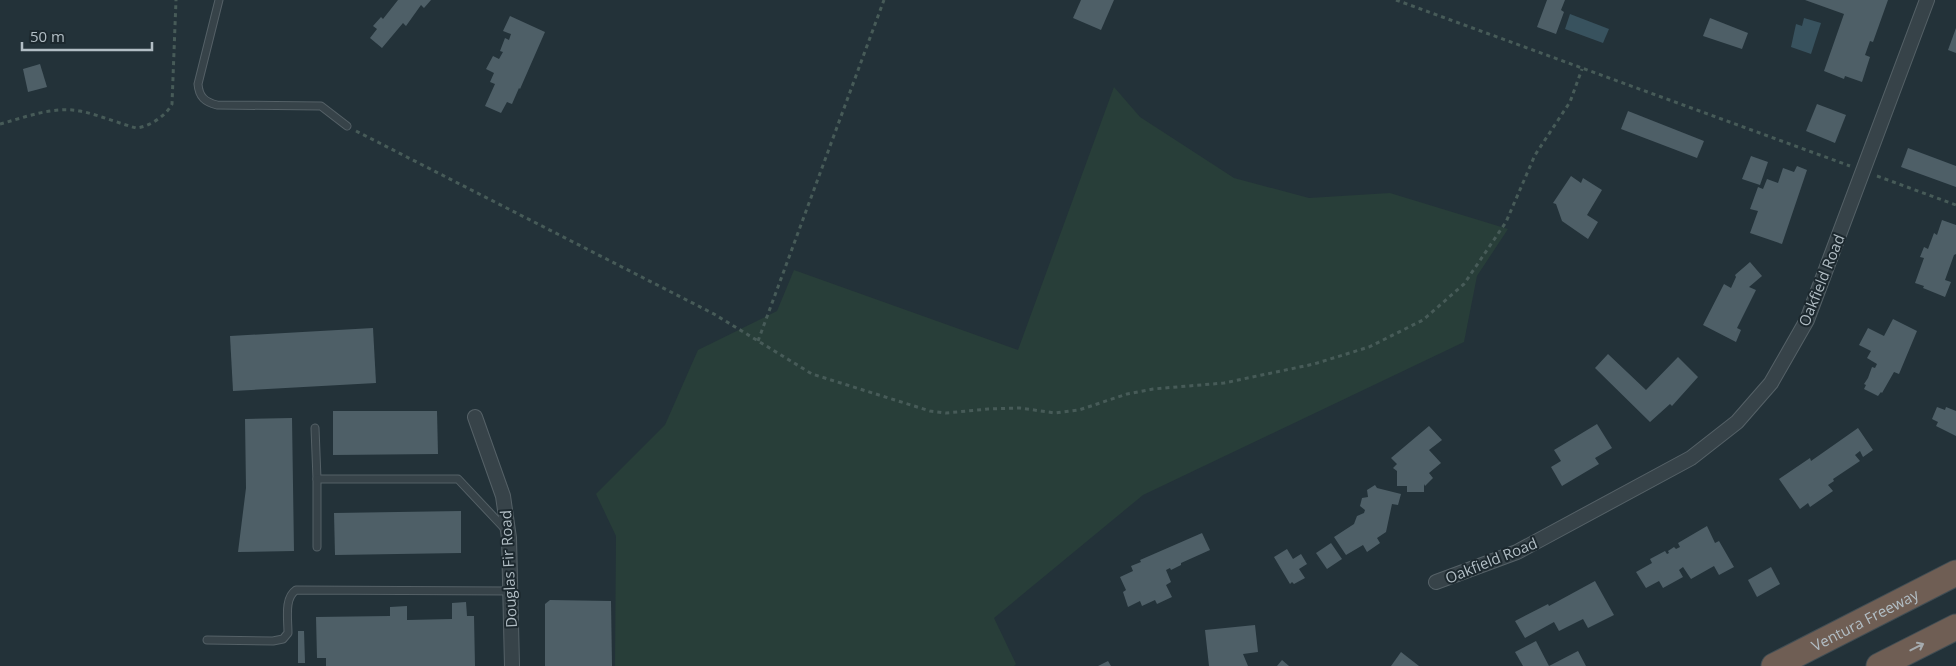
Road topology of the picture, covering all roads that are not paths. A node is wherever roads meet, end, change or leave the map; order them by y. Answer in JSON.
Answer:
{"nodes":[{"id":1,"x":219,"y":0,"type":"edge"},
{"id":2,"x":1927,"y":0,"type":"edge"},
{"id":3,"x":347,"y":126,"type":"road end"},
{"id":4,"x":475,"y":417,"type":"dead end"},
{"id":5,"x":315,"y":428,"type":"dead end"},
{"id":6,"x":317,"y":479,"type":"junction"},
{"id":7,"x":508,"y":532,"type":"junction"},
{"id":8,"x":317,"y":548,"type":"dead end"},
{"id":9,"x":1956,"y":573,"type":"edge"},
{"id":10,"x":1436,"y":582,"type":"dead end"},
{"id":11,"x":510,"y":591,"type":"junction"},
{"id":12,"x":1956,"y":627,"type":"edge"},
{"id":13,"x":207,"y":640,"type":"dead end"},
{"id":14,"x":512,"y":666,"type":"edge"},
{"id":15,"x":1774,"y":666,"type":"edge"},
{"id":16,"x":1879,"y":666,"type":"edge"}],
"edges":[{"from":1,"to":3,"type":"lane"},
{"from":2,"to":10,"type":"street","name":"Oakfield Road"},
{"from":4,"to":7,"type":"street","name":"Douglas Fir Road"},
{"from":5,"to":6,"type":"lane"},
{"from":6,"to":7,"type":"lane"},
{"from":6,"to":8,"type":"lane"},
{"from":7,"to":11,"type":"street","name":"Douglas Fir Road"},
{"from":9,"to":15,"type":"highway","name":"Ventura Freeway"},
{"from":11,"to":13,"type":"lane"},
{"from":11,"to":14,"type":"street","name":"Douglas Fir Road"},
{"from":16,"to":12,"type":"highway","one_way":true}]}
